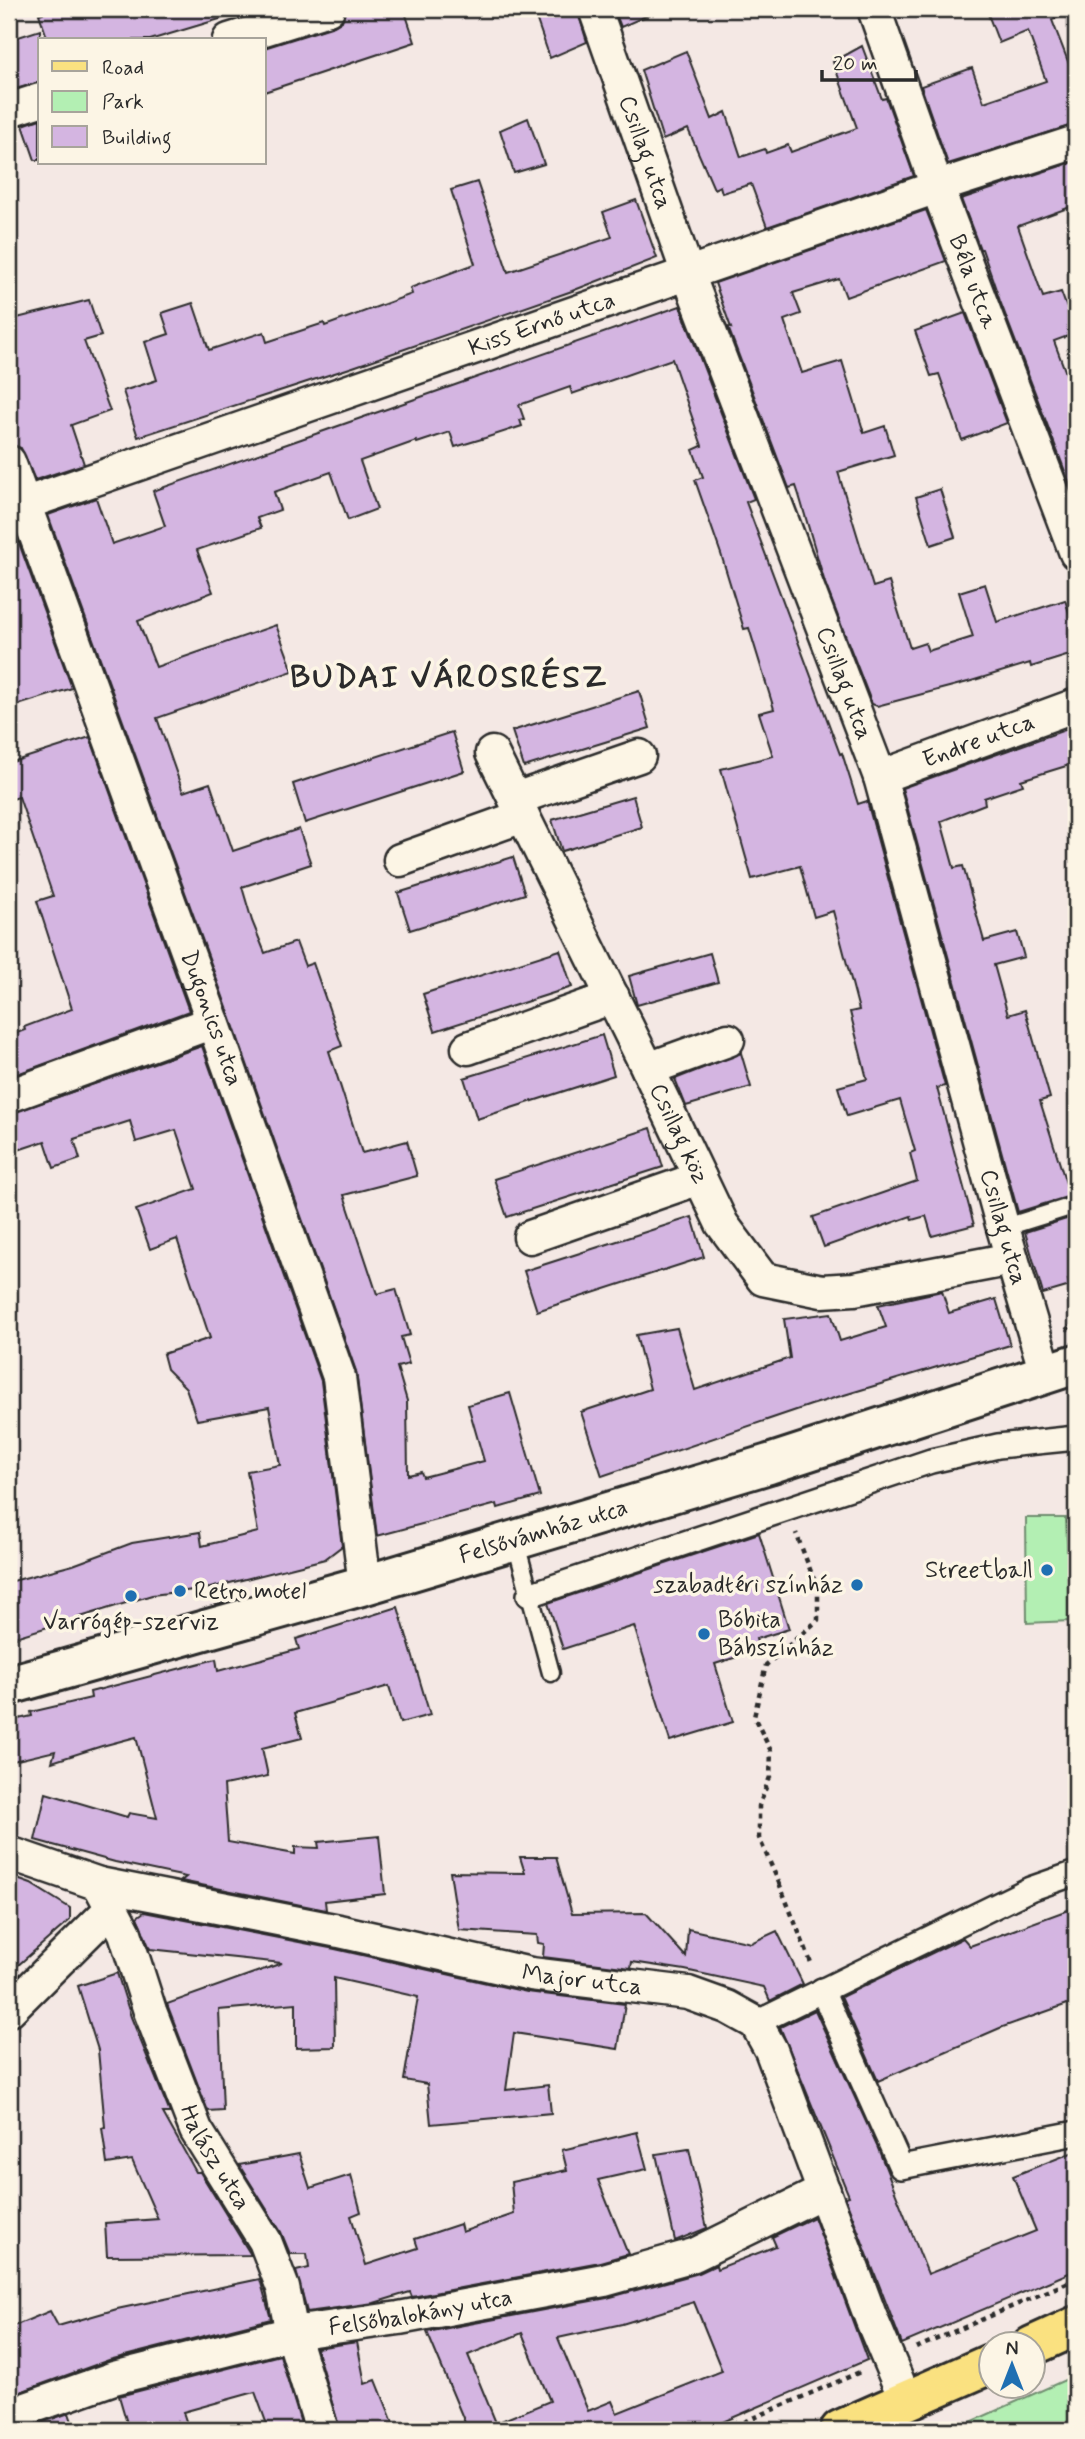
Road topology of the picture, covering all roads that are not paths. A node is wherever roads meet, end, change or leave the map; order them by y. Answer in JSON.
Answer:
{"nodes":[{"id":1,"x":328,"y":9,"type":"edge"},
{"id":2,"x":594,"y":9,"type":"edge"},
{"id":3,"x":874,"y":9,"type":"edge"},
{"id":4,"x":235,"y":38,"type":"edge"},
{"id":5,"x":38,"y":101,"type":"edge"},
{"id":6,"x":9,"y":110,"type":"edge"},
{"id":7,"x":1076,"y":142,"type":"edge"},
{"id":8,"x":937,"y":187,"type":"junction"},
{"id":9,"x":688,"y":274,"type":"junction"},
{"id":10,"x":9,"y":462,"type":"edge"},
{"id":11,"x":17,"y":507,"type":"edge"},
{"id":12,"x":1076,"y":553,"type":"edge"},
{"id":13,"x":1076,"y":705,"type":"edge"},
{"id":14,"x":492,"y":753,"type":"dead end"},
{"id":15,"x":639,"y":756,"type":"dead end"},
{"id":16,"x":880,"y":777,"type":"junction"},
{"id":17,"x":519,"y":808,"type":"junction"},
{"id":18,"x":400,"y":860,"type":"dead end"},
{"id":19,"x":612,"y":997,"type":"junction"},
{"id":20,"x":213,"y":1022,"type":"junction"},
{"id":21,"x":727,"y":1040,"type":"dead end"},
{"id":22,"x":468,"y":1048,"type":"dead end"},
{"id":23,"x":648,"y":1069,"type":"junction"},
{"id":24,"x":9,"y":1096,"type":"edge"},
{"id":25,"x":701,"y":1178,"type":"junction"},
{"id":26,"x":1076,"y":1205,"type":"edge"},
{"id":27,"x":1003,"y":1228,"type":"junction"},
{"id":28,"x":530,"y":1237,"type":"dead end"},
{"id":29,"x":1012,"y":1259,"type":"junction"},
{"id":30,"x":1061,"y":1368,"type":"edge"},
{"id":31,"x":1076,"y":1438,"type":"edge"},
{"id":32,"x":515,"y":1540,"type":"junction"},
{"id":33,"x":365,"y":1585,"type":"junction"},
{"id":34,"x":529,"y":1595,"type":"junction"},
{"id":35,"x":551,"y":1673,"type":"dead end"},
{"id":36,"x":9,"y":1685,"type":"edge"},
{"id":37,"x":9,"y":1853,"type":"edge"},
{"id":38,"x":1076,"y":1873,"type":"edge"},
{"id":39,"x":105,"y":1896,"type":"junction"},
{"id":40,"x":822,"y":1990,"type":"junction"},
{"id":41,"x":9,"y":2010,"type":"edge"},
{"id":42,"x":756,"y":2023,"type":"junction"},
{"id":43,"x":1076,"y":2133,"type":"edge"},
{"id":44,"x":824,"y":2191,"type":"junction"},
{"id":45,"x":1076,"y":2326,"type":"edge"},
{"id":46,"x":292,"y":2333,"type":"junction"},
{"id":47,"x":1046,"y":2340,"type":"edge"},
{"id":48,"x":976,"y":2370,"type":"edge"},
{"id":49,"x":905,"y":2401,"type":"junction"},
{"id":50,"x":9,"y":2416,"type":"edge"},
{"id":51,"x":322,"y":2430,"type":"edge"},
{"id":52,"x":840,"y":2430,"type":"edge"}],
"edges":[{"from":1,"to":4,"type":"street"},
{"from":2,"to":9,"type":"street","name":"Csillag utca"},
{"from":3,"to":8,"type":"street","name":"Béla utca"},
{"from":5,"to":6,"type":"street"},
{"from":7,"to":8,"type":"street","name":"Kiss Ernő utca"},
{"from":8,"to":9,"type":"street","name":"Kiss Ernő utca"},
{"from":8,"to":12,"type":"street","name":"Béla utca"},
{"from":9,"to":11,"type":"street","name":"Kiss Ernő utca"},
{"from":9,"to":16,"type":"street","name":"Csillag utca"},
{"from":10,"to":11,"type":"street","name":"Dugonics utca"},
{"from":11,"to":20,"type":"street","name":"Dugonics utca"},
{"from":13,"to":16,"type":"street","name":"Endre utca"},
{"from":14,"to":17,"type":"street","name":"Csillag köz"},
{"from":15,"to":17,"type":"street"},
{"from":16,"to":27,"type":"street","name":"Csillag utca"},
{"from":17,"to":18,"type":"street"},
{"from":17,"to":19,"type":"street","name":"Csillag köz"},
{"from":19,"to":22,"type":"street"},
{"from":19,"to":23,"type":"street","name":"Csillag köz"},
{"from":20,"to":24,"type":"street"},
{"from":20,"to":33,"type":"street","name":"Dugonics utca"},
{"from":21,"to":23,"type":"street"},
{"from":23,"to":25,"type":"street","name":"Csillag köz"},
{"from":25,"to":28,"type":"street"},
{"from":25,"to":29,"type":"street","name":"Csillag köz"},
{"from":26,"to":27,"type":"lane"},
{"from":27,"to":29,"type":"street","name":"Csillag utca"},
{"from":29,"to":30,"type":"street","name":"Csillag utca"},
{"from":30,"to":32,"type":"street","name":"Felsővámház utca"},
{"from":31,"to":34,"type":"street"},
{"from":32,"to":33,"type":"street","name":"Felsővámház utca"},
{"from":32,"to":34,"type":"lane"},
{"from":33,"to":36,"type":"street","name":"Felsővámház utca"},
{"from":34,"to":35,"type":"lane"},
{"from":37,"to":39,"type":"street","name":"Major utca"},
{"from":38,"to":40,"type":"street"},
{"from":39,"to":41,"type":"street"},
{"from":39,"to":42,"type":"street","name":"Major utca"},
{"from":39,"to":46,"type":"street","name":"Halász utca"},
{"from":40,"to":42,"type":"street"},
{"from":40,"to":43,"type":"street"},
{"from":42,"to":44,"type":"street"},
{"from":44,"to":46,"type":"street","name":"Felsőbalokány utca"},
{"from":44,"to":49,"type":"street"},
{"from":45,"to":47,"type":"main road"},
{"from":46,"to":50,"type":"street","name":"Felsőbalokány utca"},
{"from":46,"to":51,"type":"street","name":"Halász utca"},
{"from":48,"to":49,"type":"main road"},
{"from":49,"to":52,"type":"main road"}]}
